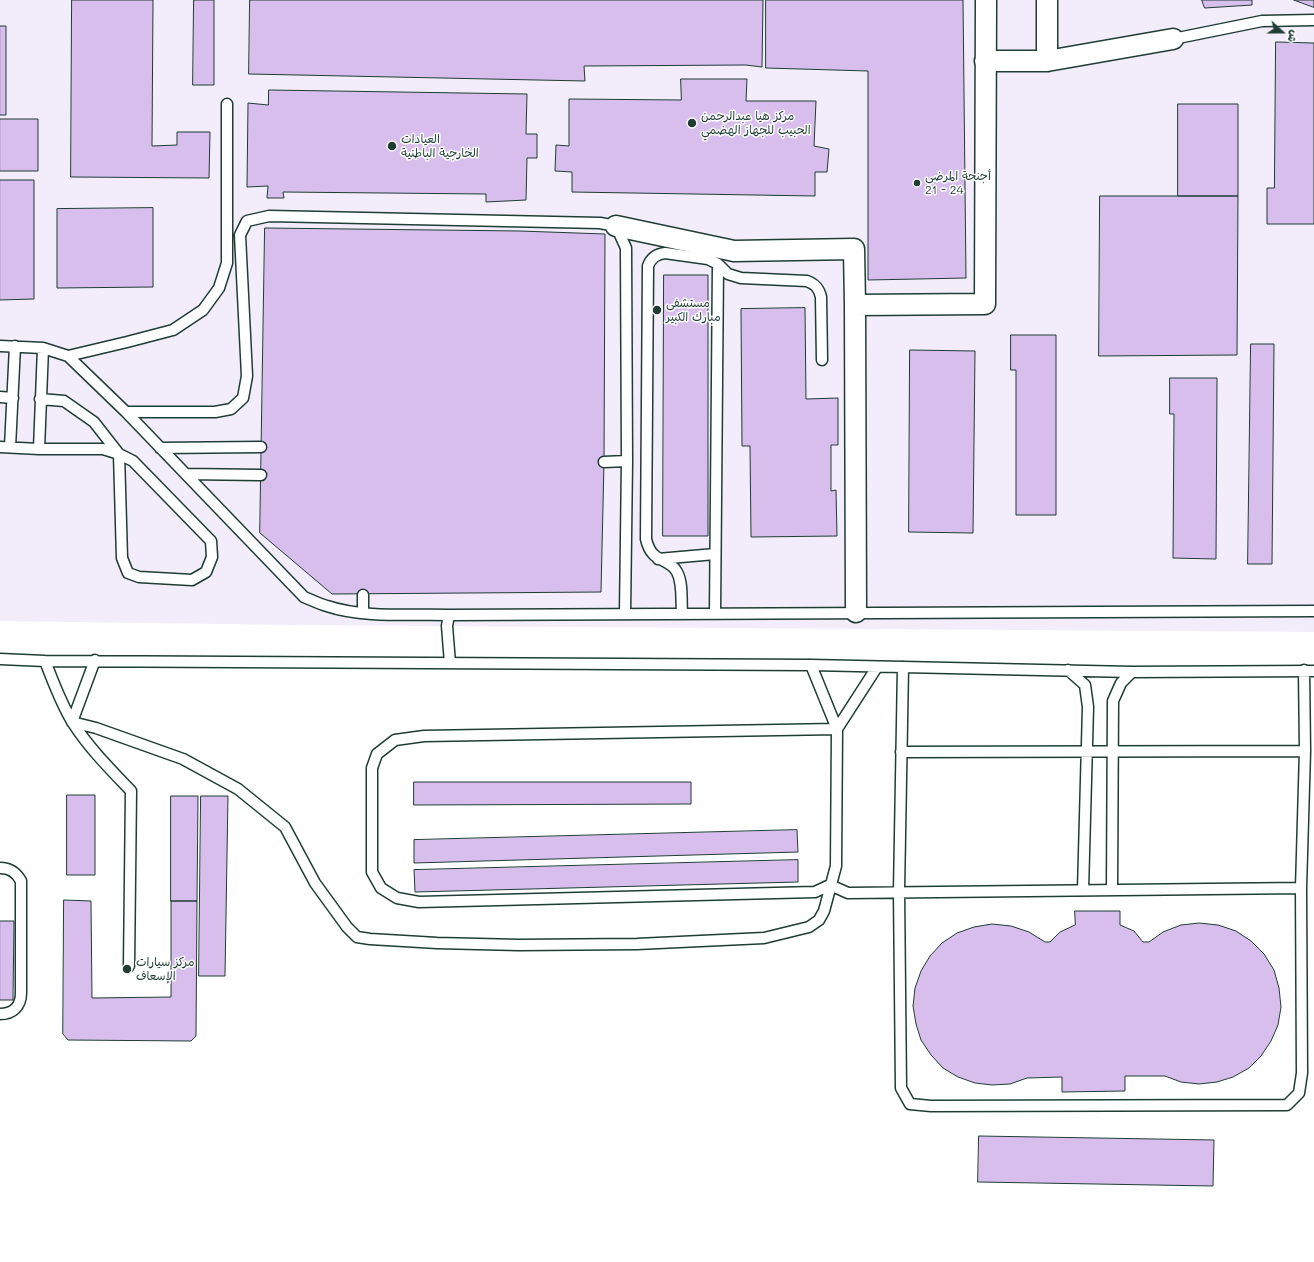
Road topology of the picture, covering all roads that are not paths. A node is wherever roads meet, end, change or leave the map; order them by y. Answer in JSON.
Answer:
{"nodes":[{"id":1,"x":986,"y":0,"type":"edge"},
{"id":2,"x":1047,"y":0,"type":"edge"},
{"id":3,"x":1314,"y":20,"type":"edge"},
{"id":4,"x":1173,"y":39,"type":"joint"},
{"id":5,"x":985,"y":61,"type":"junction"},
{"id":6,"x":1047,"y":61,"type":"junction"},
{"id":7,"x":227,"y":104,"type":"dead end"},
{"id":8,"x":616,"y":226,"type":"junction"},
{"id":9,"x":718,"y":264,"type":"junction"},
{"id":10,"x":854,"y":305,"type":"junction"},
{"id":11,"x":0,"y":346,"type":"edge"},
{"id":12,"x":15,"y":346,"type":"junction"},
{"id":13,"x":43,"y":348,"type":"junction"},
{"id":14,"x":68,"y":356,"type":"junction"},
{"id":15,"x":822,"y":360,"type":"dead end"},
{"id":16,"x":0,"y":397,"type":"edge"},
{"id":17,"x":13,"y":398,"type":"junction"},
{"id":18,"x":40,"y":399,"type":"junction"},
{"id":19,"x":126,"y":412,"type":"junction"},
{"id":20,"x":5,"y":447,"type":"edge"},
{"id":21,"x":261,"y":447,"type":"dead end"},
{"id":22,"x":160,"y":448,"type":"junction"},
{"id":23,"x":39,"y":449,"type":"junction"},
{"id":24,"x":119,"y":454,"type":"junction"},
{"id":25,"x":627,"y":461,"type":"junction"},
{"id":26,"x":604,"y":462,"type":"dead end"},
{"id":27,"x":186,"y":474,"type":"junction"},
{"id":28,"x":261,"y":475,"type":"dead end"},
{"id":29,"x":715,"y":554,"type":"junction"},
{"id":30,"x":658,"y":559,"type":"junction"},
{"id":31,"x":363,"y":595,"type":"dead end"},
{"id":32,"x":1314,"y":611,"type":"edge"},
{"id":33,"x":856,"y":612,"type":"junction"},
{"id":34,"x":363,"y":613,"type":"junction"},
{"id":35,"x":682,"y":613,"type":"junction"},
{"id":36,"x":625,"y":614,"type":"junction"},
{"id":37,"x":715,"y":614,"type":"junction"},
{"id":38,"x":449,"y":615,"type":"junction"},
{"id":39,"x":0,"y":659,"type":"edge"},
{"id":40,"x":95,"y":660,"type":"junction"},
{"id":41,"x":45,"y":661,"type":"junction"},
{"id":42,"x":450,"y":663,"type":"junction"},
{"id":43,"x":811,"y":665,"type":"junction"},
{"id":44,"x":877,"y":667,"type":"junction"},
{"id":45,"x":903,"y":667,"type":"junction"},
{"id":46,"x":1068,"y":670,"type":"junction"},
{"id":47,"x":1309,"y":670,"type":"edge"},
{"id":48,"x":1132,"y":672,"type":"junction"},
{"id":49,"x":72,"y":722,"type":"junction"},
{"id":50,"x":837,"y":729,"type":"junction"},
{"id":51,"x":1113,"y":751,"type":"junction"},
{"id":52,"x":1305,"y":751,"type":"junction"},
{"id":53,"x":901,"y":752,"type":"junction"},
{"id":54,"x":1086,"y":752,"type":"junction"},
{"id":55,"x":0,"y":868,"type":"edge"},
{"id":56,"x":830,"y":885,"type":"junction"},
{"id":57,"x":1301,"y":888,"type":"junction"},
{"id":58,"x":1112,"y":889,"type":"junction"},
{"id":59,"x":1084,"y":890,"type":"junction"},
{"id":60,"x":899,"y":891,"type":"junction"},
{"id":61,"x":129,"y":966,"type":"dead end"},
{"id":62,"x":0,"y":1014,"type":"edge"}],
"edges":[{"from":1,"to":5,"type":"street"},
{"from":2,"to":6,"type":"street"},
{"from":3,"to":4,"type":"lane"},
{"from":4,"to":6,"type":"street"},
{"from":5,"to":6,"type":"street"},
{"from":5,"to":10,"type":"street"},
{"from":7,"to":14,"type":"lane"},
{"from":8,"to":10,"type":"street"},
{"from":8,"to":19,"type":"lane"},
{"from":8,"to":25,"type":"lane"},
{"from":9,"to":15,"type":"lane"},
{"from":9,"to":29,"type":"lane"},
{"from":9,"to":30,"type":"lane"},
{"from":10,"to":33,"type":"street"},
{"from":11,"to":12,"type":"lane"},
{"from":12,"to":13,"type":"lane"},
{"from":12,"to":17,"type":"lane"},
{"from":13,"to":14,"type":"lane"},
{"from":13,"to":18,"type":"lane"},
{"from":14,"to":19,"type":"lane"},
{"from":16,"to":17,"type":"lane"},
{"from":17,"to":20,"type":"lane"},
{"from":18,"to":23,"type":"lane"},
{"from":18,"to":24,"type":"lane"},
{"from":19,"to":22,"type":"lane"},
{"from":20,"to":23,"type":"lane"},
{"from":21,"to":22,"type":"lane"},
{"from":22,"to":27,"type":"lane"},
{"from":23,"to":24,"type":"lane"},
{"from":24,"to":24,"type":"lane"},
{"from":25,"to":26,"type":"lane"},
{"from":25,"to":36,"type":"lane"},
{"from":27,"to":28,"type":"lane"},
{"from":27,"to":34,"type":"lane"},
{"from":29,"to":30,"type":"lane"},
{"from":29,"to":37,"type":"lane"},
{"from":30,"to":35,"type":"lane"},
{"from":31,"to":34,"type":"lane"},
{"from":32,"to":33,"type":"lane"},
{"from":33,"to":37,"type":"lane"},
{"from":34,"to":38,"type":"lane"},
{"from":35,"to":36,"type":"lane"},
{"from":35,"to":37,"type":"lane"},
{"from":36,"to":38,"type":"lane"},
{"from":38,"to":42,"type":"lane"},
{"from":39,"to":41,"type":"lane"},
{"from":40,"to":41,"type":"lane"},
{"from":40,"to":42,"type":"lane"},
{"from":40,"to":49,"type":"lane"},
{"from":41,"to":49,"type":"lane"},
{"from":42,"to":43,"type":"lane"},
{"from":43,"to":44,"type":"lane"},
{"from":43,"to":50,"type":"lane"},
{"from":44,"to":45,"type":"lane"},
{"from":44,"to":50,"type":"lane"},
{"from":45,"to":46,"type":"lane"},
{"from":45,"to":53,"type":"lane"},
{"from":46,"to":48,"type":"lane"},
{"from":46,"to":54,"type":"lane"},
{"from":47,"to":48,"type":"lane"},
{"from":47,"to":52,"type":"lane"},
{"from":48,"to":51,"type":"lane"},
{"from":49,"to":56,"type":"lane"},
{"from":49,"to":61,"type":"lane"},
{"from":50,"to":56,"type":"lane"},
{"from":50,"to":56,"type":"lane"},
{"from":51,"to":52,"type":"lane"},
{"from":51,"to":54,"type":"lane"},
{"from":51,"to":58,"type":"lane"},
{"from":52,"to":57,"type":"lane"},
{"from":53,"to":54,"type":"lane"},
{"from":53,"to":60,"type":"lane"},
{"from":54,"to":59,"type":"lane"},
{"from":55,"to":62,"type":"lane"},
{"from":56,"to":60,"type":"lane"},
{"from":57,"to":58,"type":"lane"},
{"from":57,"to":60,"type":"lane"},
{"from":58,"to":59,"type":"lane"},
{"from":59,"to":60,"type":"lane"}]}
